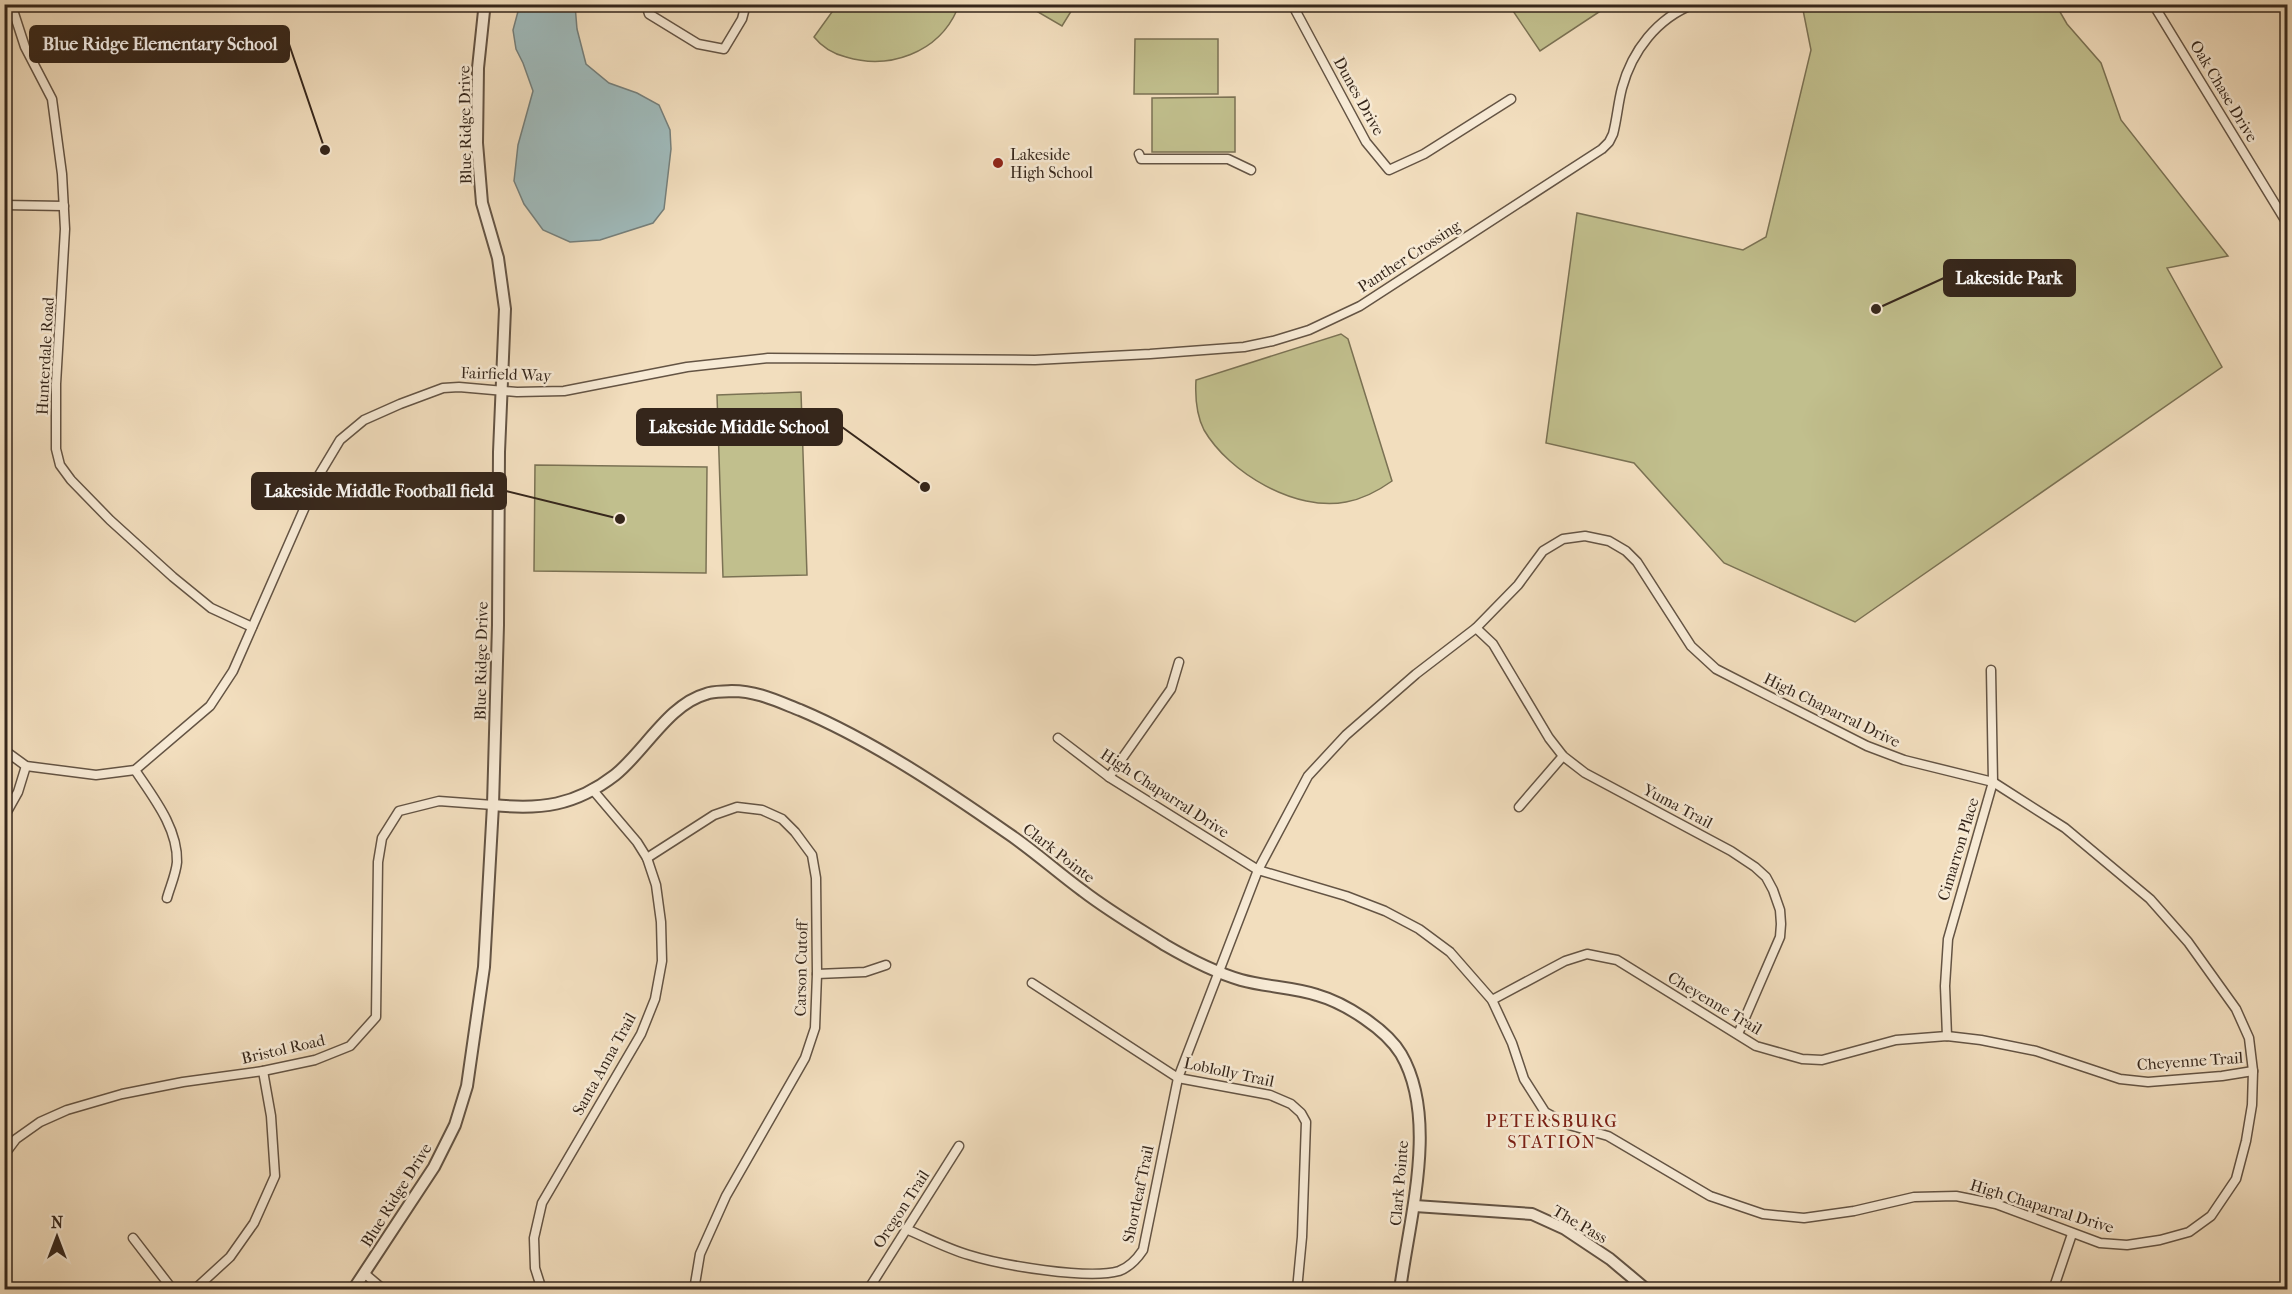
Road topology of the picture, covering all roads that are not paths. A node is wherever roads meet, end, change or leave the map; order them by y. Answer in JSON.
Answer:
{"nodes":[{"id":1,"x":11,"y":4,"type":"edge"},
{"id":2,"x":482,"y":4,"type":"edge"},
{"id":3,"x":645,"y":4,"type":"edge"},
{"id":4,"x":746,"y":4,"type":"edge"},
{"id":5,"x":1292,"y":4,"type":"edge"},
{"id":6,"x":1694,"y":4,"type":"edge"},
{"id":7,"x":2153,"y":4,"type":"edge"},
{"id":8,"x":1511,"y":99,"type":"dead end"},
{"id":9,"x":1139,"y":154,"type":"dead end"},
{"id":10,"x":1251,"y":170,"type":"dead end"},
{"id":11,"x":4,"y":204,"type":"edge"},
{"id":12,"x":64,"y":206,"type":"junction"},
{"id":13,"x":2288,"y":225,"type":"edge"},
{"id":14,"x":1035,"y":360,"type":"joint"},
{"id":15,"x":502,"y":390,"type":"junction"},
{"id":16,"x":252,"y":627,"type":"junction"},
{"id":17,"x":1476,"y":628,"type":"junction"},
{"id":18,"x":1179,"y":662,"type":"dead end"},
{"id":19,"x":1991,"y":670,"type":"dead end"},
{"id":20,"x":1058,"y":738,"type":"dead end"},
{"id":21,"x":4,"y":750,"type":"edge"},
{"id":22,"x":1563,"y":756,"type":"junction"},
{"id":23,"x":26,"y":766,"type":"junction"},
{"id":24,"x":135,"y":770,"type":"junction"},
{"id":25,"x":1109,"y":777,"type":"junction"},
{"id":26,"x":1994,"y":782,"type":"junction"},
{"id":27,"x":592,"y":789,"type":"junction"},
{"id":28,"x":493,"y":805,"type":"junction"},
{"id":29,"x":1520,"y":807,"type":"dead end"},
{"id":30,"x":4,"y":817,"type":"edge"},
{"id":31,"x":647,"y":858,"type":"junction"},
{"id":32,"x":1258,"y":870,"type":"junction"},
{"id":33,"x":167,"y":898,"type":"dead end"},
{"id":34,"x":886,"y":965,"type":"dead end"},
{"id":35,"x":1220,"y":973,"type":"junction"},
{"id":36,"x":817,"y":974,"type":"junction"},
{"id":37,"x":1032,"y":983,"type":"dead end"},
{"id":38,"x":1492,"y":1000,"type":"junction"},
{"id":39,"x":1738,"y":1034,"type":"junction"},
{"id":40,"x":1947,"y":1036,"type":"junction"},
{"id":41,"x":262,"y":1071,"type":"junction"},
{"id":42,"x":2253,"y":1071,"type":"junction"},
{"id":43,"x":1178,"y":1078,"type":"junction"},
{"id":44,"x":959,"y":1146,"type":"dead end"},
{"id":45,"x":4,"y":1155,"type":"edge"},
{"id":46,"x":1415,"y":1206,"type":"junction"},
{"id":47,"x":906,"y":1228,"type":"junction"},
{"id":48,"x":2072,"y":1234,"type":"junction"},
{"id":49,"x":133,"y":1238,"type":"dead end"},
{"id":50,"x":364,"y":1273,"type":"junction"},
{"id":51,"x":173,"y":1290,"type":"edge"},
{"id":52,"x":194,"y":1290,"type":"edge"},
{"id":53,"x":353,"y":1290,"type":"edge"},
{"id":54,"x":384,"y":1290,"type":"edge"},
{"id":55,"x":542,"y":1290,"type":"edge"},
{"id":56,"x":694,"y":1290,"type":"edge"},
{"id":57,"x":868,"y":1290,"type":"edge"},
{"id":58,"x":1297,"y":1290,"type":"edge"},
{"id":59,"x":1400,"y":1290,"type":"edge"},
{"id":60,"x":1647,"y":1290,"type":"edge"},
{"id":61,"x":2053,"y":1290,"type":"edge"}],
"edges":[{"from":1,"to":12,"type":"street","name":"Hunterdale Road"},
{"from":2,"to":15,"type":"street","name":"Blue Ridge Drive"},
{"from":3,"to":4,"type":"street"},
{"from":5,"to":8,"type":"street","name":"Dunes Drive"},
{"from":6,"to":14,"type":"street","name":"Panther Crossing"},
{"from":7,"to":13,"type":"street","name":"Oak Chase Drive"},
{"from":9,"to":10,"type":"street"},
{"from":11,"to":12,"type":"street"},
{"from":12,"to":16,"type":"street","name":"Hunterdale Road"},
{"from":14,"to":15,"type":"street","name":"Fairfield Way"},
{"from":15,"to":16,"type":"street","name":"Fairfield Way"},
{"from":15,"to":28,"type":"street","name":"Blue Ridge Drive"},
{"from":16,"to":24,"type":"street","name":"Fairfield Way"},
{"from":17,"to":22,"type":"street","name":"Yuma Trail"},
{"from":17,"to":26,"type":"street","name":"High Chaparral Drive"},
{"from":17,"to":32,"type":"street","name":"High Chaparral Drive"},
{"from":18,"to":25,"type":"street"},
{"from":19,"to":26,"type":"street","name":"Cimarron Place"},
{"from":20,"to":25,"type":"street","name":"High Chaparral Drive"},
{"from":21,"to":23,"type":"street"},
{"from":22,"to":29,"type":"street"},
{"from":22,"to":39,"type":"street","name":"Yuma Trail"},
{"from":23,"to":24,"type":"street"},
{"from":23,"to":30,"type":"street"},
{"from":24,"to":33,"type":"street"},
{"from":25,"to":32,"type":"street","name":"High Chaparral Drive"},
{"from":26,"to":40,"type":"street","name":"Cimarron Place"},
{"from":26,"to":42,"type":"street","name":"High Chaparral Drive"},
{"from":27,"to":28,"type":"street","name":"Clark Pointe"},
{"from":27,"to":31,"type":"street","name":"Santa Anna Trail"},
{"from":27,"to":35,"type":"street","name":"Clark Pointe"},
{"from":28,"to":41,"type":"street","name":"Bristol Road"},
{"from":28,"to":50,"type":"street","name":"Blue Ridge Drive"},
{"from":31,"to":36,"type":"street","name":"Carson Cutoff"},
{"from":31,"to":55,"type":"street","name":"Santa Anna Trail"},
{"from":32,"to":35,"type":"street","name":"High Chaparral Drive"},
{"from":32,"to":38,"type":"street","name":"High Chaparral Drive"},
{"from":34,"to":36,"type":"street"},
{"from":35,"to":43,"type":"street","name":"Shortleaf Trail"},
{"from":35,"to":46,"type":"street","name":"Clark Pointe"},
{"from":36,"to":56,"type":"street","name":"Carson Cutoff"},
{"from":37,"to":43,"type":"street","name":"Loblolly Trail"},
{"from":38,"to":39,"type":"street","name":"Cheyenne Trail"},
{"from":38,"to":48,"type":"street","name":"High Chaparral Drive"},
{"from":39,"to":40,"type":"street","name":"Cheyenne Trail"},
{"from":40,"to":42,"type":"street","name":"Cheyenne Trail"},
{"from":41,"to":45,"type":"street","name":"Bristol Road"},
{"from":41,"to":52,"type":"street"},
{"from":42,"to":48,"type":"street","name":"High Chaparral Drive"},
{"from":43,"to":47,"type":"street","name":"Shortleaf Trail"},
{"from":43,"to":58,"type":"street","name":"Loblolly Trail"},
{"from":44,"to":47,"type":"street","name":"Oregon Trail"},
{"from":46,"to":59,"type":"street","name":"Clark Pointe"},
{"from":46,"to":60,"type":"street","name":"The Pass"},
{"from":47,"to":57,"type":"street","name":"Oregon Trail"},
{"from":48,"to":61,"type":"street"},
{"from":49,"to":51,"type":"street"},
{"from":50,"to":53,"type":"street","name":"Blue Ridge Drive"},
{"from":50,"to":54,"type":"street"}]}
